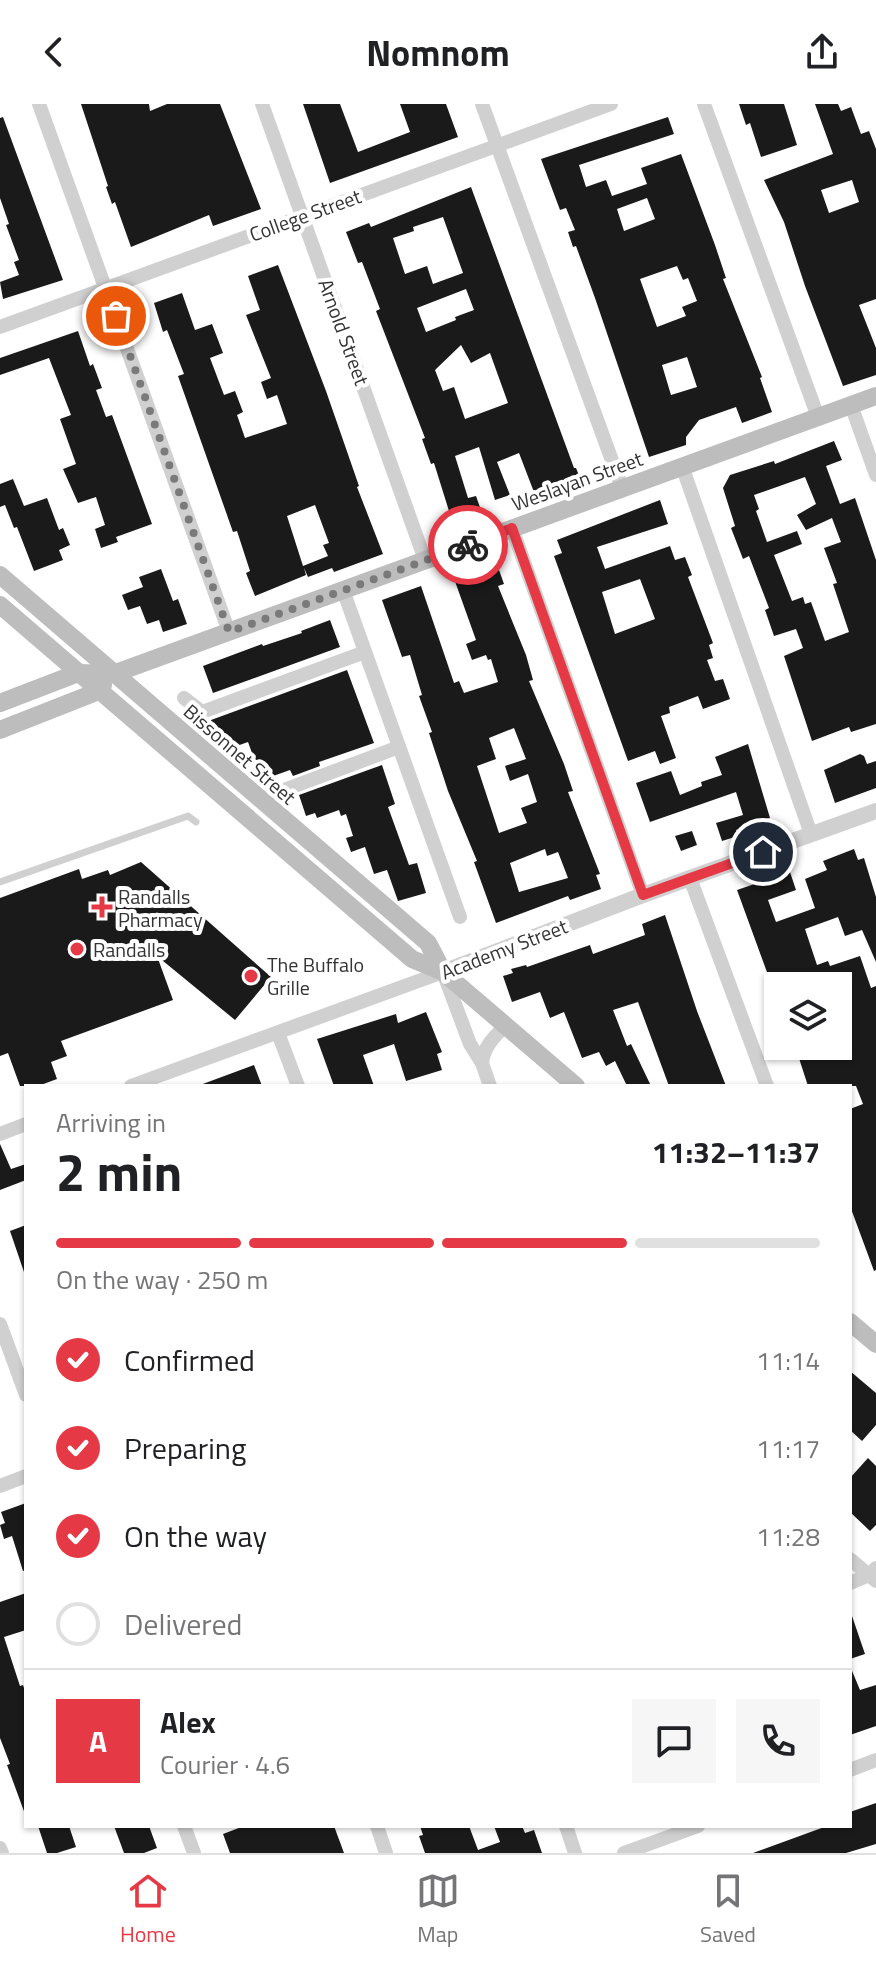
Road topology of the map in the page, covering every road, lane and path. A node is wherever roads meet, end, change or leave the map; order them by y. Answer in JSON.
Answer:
{"nodes":[{"id":1,"x":39,"y":104,"type":"edge"},
{"id":2,"x":262,"y":104,"type":"edge"},
{"id":3,"x":482,"y":104,"type":"edge"},
{"id":4,"x":611,"y":104,"type":"edge"},
{"id":5,"x":704,"y":104,"type":"edge"},
{"id":6,"x":497,"y":146,"type":"junction"},
{"id":7,"x":303,"y":216,"type":"junction"},
{"id":8,"x":106,"y":288,"type":"junction"},
{"id":9,"x":0,"y":327,"type":"edge"},
{"id":10,"x":876,"y":396,"type":"edge"},
{"id":11,"x":851,"y":405,"type":"junction"},
{"id":12,"x":818,"y":417,"type":"junction"},
{"id":13,"x":682,"y":466,"type":"junction"},
{"id":14,"x":876,"y":475,"type":"edge"},
{"id":15,"x":622,"y":488,"type":"junction"},
{"id":16,"x":512,"y":528,"type":"junction"},
{"id":17,"x":425,"y":560,"type":"junction"},
{"id":18,"x":0,"y":575,"type":"edge"},
{"id":19,"x":343,"y":590,"type":"junction"},
{"id":20,"x":0,"y":605,"type":"edge"},
{"id":21,"x":229,"y":632,"type":"junction"},
{"id":22,"x":365,"y":652,"type":"junction"},
{"id":23,"x":78,"y":673,"type":"junction"},
{"id":24,"x":113,"y":674,"type":"junction"},
{"id":25,"x":99,"y":691,"type":"junction"},
{"id":26,"x":184,"y":698,"type":"dead end"},
{"id":27,"x":0,"y":703,"type":"edge"},
{"id":28,"x":0,"y":730,"type":"edge"},
{"id":29,"x":399,"y":747,"type":"junction"},
{"id":30,"x":284,"y":790,"type":"dead end"},
{"id":31,"x":876,"y":811,"type":"edge"},
{"id":32,"x":196,"y":822,"type":"dead end"},
{"id":33,"x":811,"y":834,"type":"junction"},
{"id":34,"x":690,"y":878,"type":"junction"},
{"id":35,"x":0,"y":882,"type":"edge"},
{"id":36,"x":643,"y":895,"type":"junction"},
{"id":37,"x":460,"y":917,"type":"dead end"},
{"id":38,"x":443,"y":972,"type":"junction"},
{"id":39,"x":506,"y":1025,"type":"junction"},
{"id":40,"x":278,"y":1033,"type":"junction"},
{"id":41,"x":482,"y":1063,"type":"junction"},
{"id":42,"x":137,"y":1084,"type":"edge"},
{"id":43,"x":297,"y":1084,"type":"edge"},
{"id":44,"x":489,"y":1084,"type":"edge"},
{"id":45,"x":574,"y":1084,"type":"edge"},
{"id":46,"x":766,"y":1084,"type":"edge"},
{"id":47,"x":24,"y":1125,"type":"edge"},
{"id":48,"x":0,"y":1134,"type":"edge"},
{"id":49,"x":0,"y":1324,"type":"edge"},
{"id":50,"x":852,"y":1324,"type":"edge"},
{"id":51,"x":876,"y":1344,"type":"edge"},
{"id":52,"x":24,"y":1390,"type":"edge"},
{"id":53,"x":24,"y":1477,"type":"edge"},
{"id":54,"x":0,"y":1486,"type":"edge"},
{"id":55,"x":852,"y":1560,"type":"edge"},
{"id":56,"x":874,"y":1575,"type":"edge"},
{"id":57,"x":852,"y":1582,"type":"edge"},
{"id":58,"x":876,"y":1760,"type":"edge"},
{"id":59,"x":852,"y":1769,"type":"edge"},
{"id":60,"x":185,"y":1828,"type":"edge"},
{"id":61,"x":378,"y":1828,"type":"edge"},
{"id":62,"x":567,"y":1828,"type":"edge"},
{"id":63,"x":693,"y":1828,"type":"edge"},
{"id":64,"x":194,"y":1853,"type":"edge"},
{"id":65,"x":386,"y":1853,"type":"edge"},
{"id":66,"x":575,"y":1853,"type":"edge"},
{"id":67,"x":624,"y":1853,"type":"edge"}],
"edges":[{"from":1,"to":8,"type":"street"},
{"from":2,"to":7,"type":"street","name":"Arnold Street"},
{"from":3,"to":6,"type":"street"},
{"from":4,"to":6,"type":"street","name":"College Street"},
{"from":5,"to":12,"type":"street"},
{"from":6,"to":7,"type":"street","name":"College Street"},
{"from":6,"to":15,"type":"street"},
{"from":7,"to":8,"type":"street","name":"College Street"},
{"from":7,"to":17,"type":"street","name":"Arnold Street"},
{"from":8,"to":9,"type":"street","name":"College Street"},
{"from":8,"to":21,"type":"street"},
{"from":10,"to":11,"type":"main road","name":"Weslayan Street"},
{"from":11,"to":12,"type":"main road","name":"Weslayan Street"},
{"from":11,"to":14,"type":"street"},
{"from":12,"to":13,"type":"main road","name":"Weslayan Street"},
{"from":13,"to":15,"type":"main road","name":"Weslayan Street"},
{"from":13,"to":33,"type":"street"},
{"from":15,"to":16,"type":"main road","name":"Weslayan Street"},
{"from":16,"to":17,"type":"main road","name":"Weslayan Street"},
{"from":16,"to":36,"type":"street"},
{"from":17,"to":19,"type":"main road","name":"Weslayan Street"},
{"from":18,"to":24,"type":"main road","name":"Bissonnet Street"},
{"from":19,"to":21,"type":"main road","name":"Weslayan Street"},
{"from":19,"to":22,"type":"street"},
{"from":20,"to":23,"type":"main road","name":"Bissonnet Street"},
{"from":21,"to":24,"type":"main road","name":"Weslayan Street"},
{"from":22,"to":26,"type":"street"},
{"from":22,"to":29,"type":"street"},
{"from":23,"to":24,"type":"main road","name":"Weslayan Street"},
{"from":23,"to":25,"type":"main road","name":"Bissonnet Street"},
{"from":23,"to":27,"type":"main road","name":"Weslayan Street"},
{"from":24,"to":25,"type":"main road"},
{"from":24,"to":38,"type":"main road","name":"Bissonnet Street"},
{"from":25,"to":28,"type":"main road"},
{"from":25,"to":38,"type":"main road","name":"Bissonnet Street"},
{"from":29,"to":30,"type":"street"},
{"from":29,"to":37,"type":"street"},
{"from":31,"to":33,"type":"street","name":"Academy Street"},
{"from":32,"to":35,"type":"lane"},
{"from":33,"to":34,"type":"street","name":"Academy Street"},
{"from":34,"to":36,"type":"street","name":"Academy Street"},
{"from":34,"to":46,"type":"street"},
{"from":36,"to":38,"type":"street","name":"Academy Street"},
{"from":38,"to":39,"type":"main road","name":"Bissonnet Street"},
{"from":38,"to":40,"type":"street","name":"Academy Street"},
{"from":38,"to":41,"type":"street"},
{"from":39,"to":41,"type":"street"},
{"from":39,"to":45,"type":"main road","name":"Bissonnet Street"},
{"from":40,"to":42,"type":"street","name":"Academy Street"},
{"from":40,"to":43,"type":"street"},
{"from":41,"to":44,"type":"street"},
{"from":47,"to":48,"type":"street"},
{"from":49,"to":52,"type":"street"},
{"from":50,"to":51,"type":"main road"},
{"from":53,"to":54,"type":"street"},
{"from":55,"to":56,"type":"street"},
{"from":56,"to":57,"type":"street"},
{"from":58,"to":59,"type":"street"},
{"from":60,"to":64,"type":"street"},
{"from":61,"to":65,"type":"street"},
{"from":62,"to":66,"type":"street"},
{"from":63,"to":67,"type":"street"}]}
